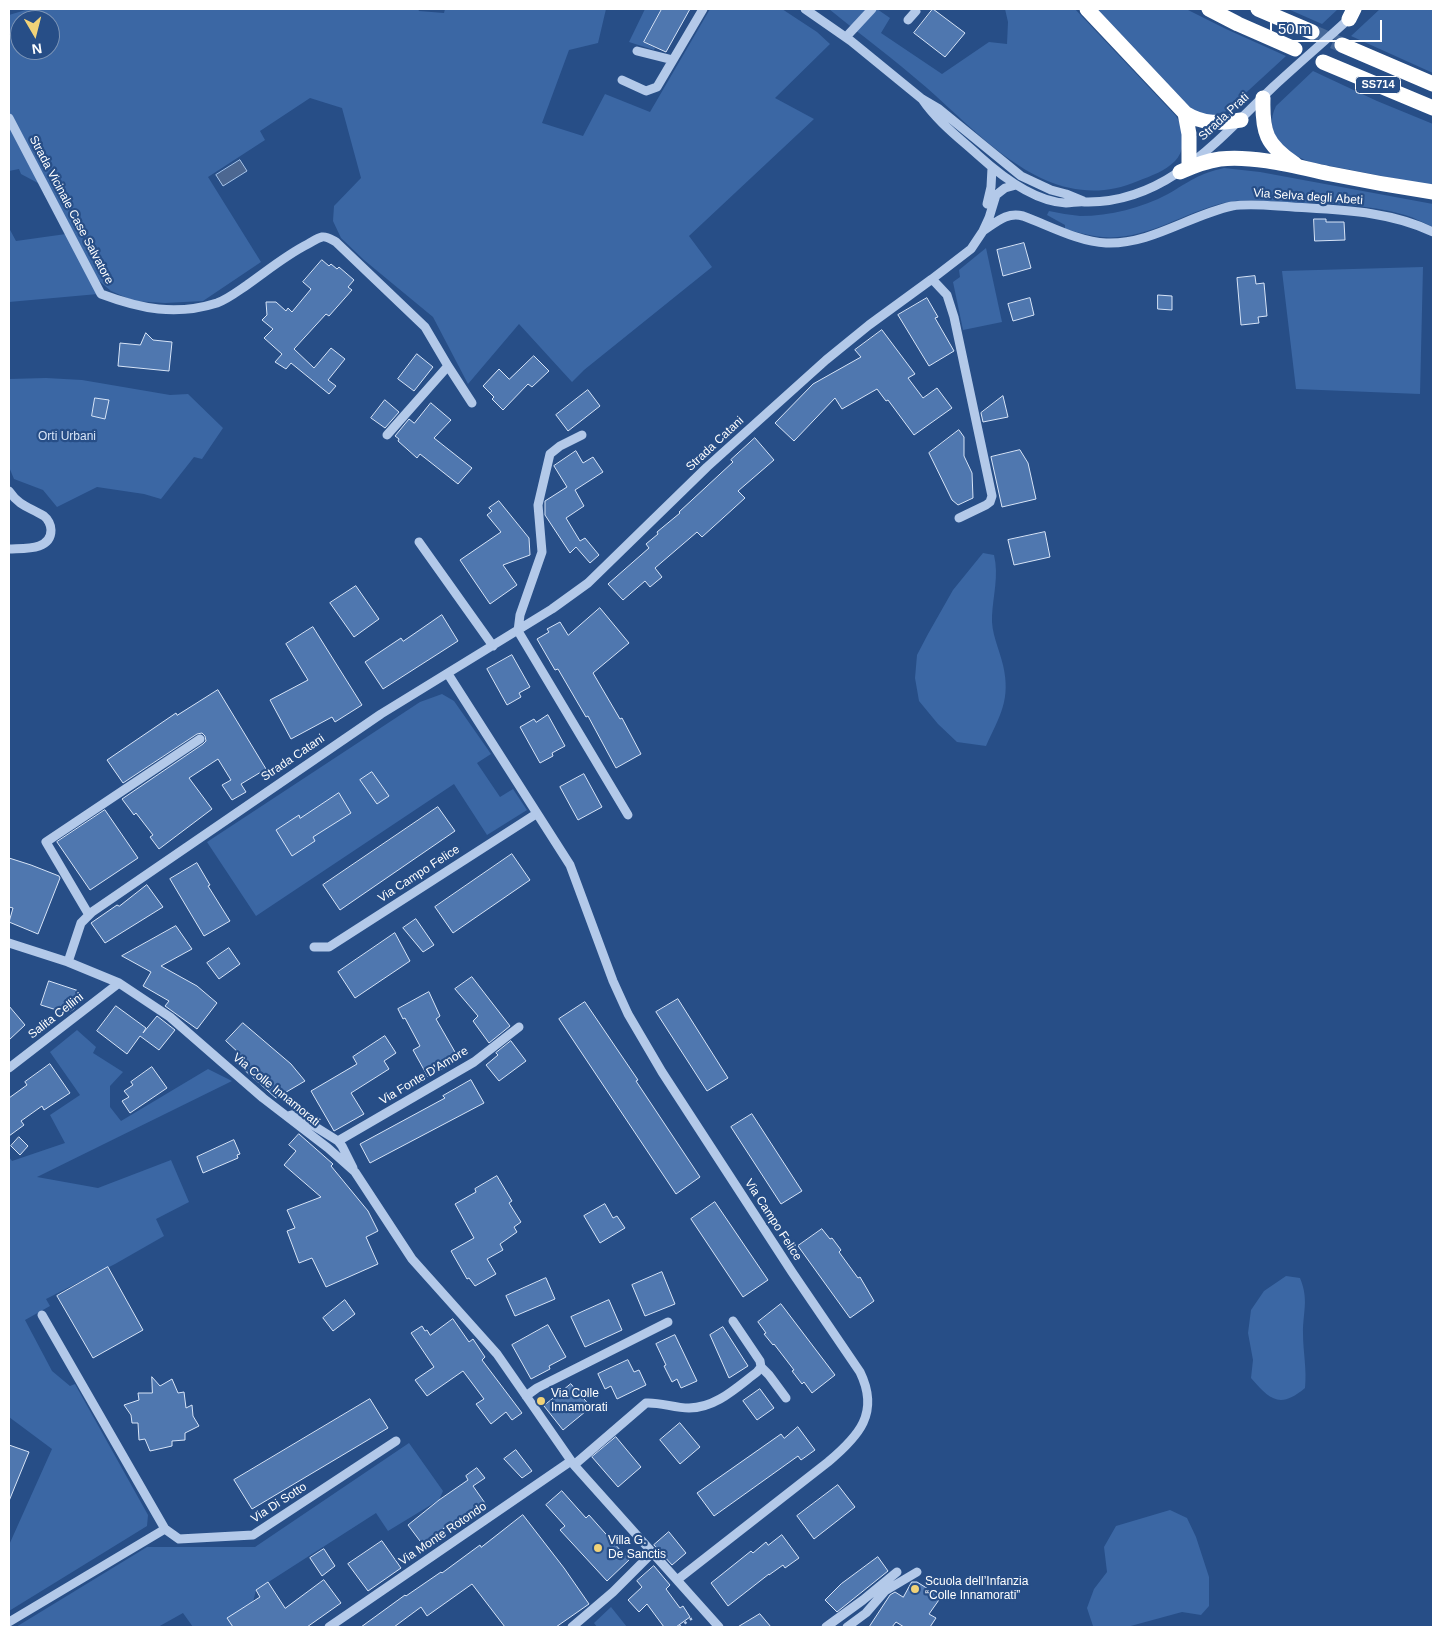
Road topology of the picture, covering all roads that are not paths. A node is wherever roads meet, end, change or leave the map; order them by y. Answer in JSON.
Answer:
{"nodes":[{"id":1,"x":704,"y":9,"type":"edge"},
{"id":2,"x":806,"y":9,"type":"edge"},
{"id":3,"x":872,"y":9,"type":"edge"},
{"id":4,"x":915,"y":9,"type":"edge"},
{"id":5,"x":1087,"y":9,"type":"edge"},
{"id":6,"x":1209,"y":9,"type":"edge"},
{"id":7,"x":1258,"y":9,"type":"edge"},
{"id":8,"x":1360,"y":9,"type":"edge"},
{"id":9,"x":1351,"y":14,"type":"edge"},
{"id":10,"x":908,"y":20,"type":"dead end"},
{"id":11,"x":1312,"y":32,"type":"tunnel mouth"},
{"id":12,"x":846,"y":37,"type":"junction"},
{"id":13,"x":1342,"y":45,"type":"tunnel mouth"},
{"id":14,"x":1294,"y":49,"type":"dead end"},
{"id":15,"x":638,"y":51,"type":"dead end"},
{"id":16,"x":673,"y":60,"type":"junction"},
{"id":17,"x":1323,"y":62,"type":"dead end"},
{"id":18,"x":622,"y":80,"type":"dead end"},
{"id":19,"x":1433,"y":84,"type":"edge"},
{"id":20,"x":1268,"y":93,"type":"junction"},
{"id":21,"x":922,"y":99,"type":"junction"},
{"id":22,"x":1433,"y":108,"type":"edge"},
{"id":23,"x":1185,"y":114,"type":"junction"},
{"id":24,"x":9,"y":118,"type":"edge"},
{"id":25,"x":1241,"y":120,"type":"junction"},
{"id":26,"x":1298,"y":166,"type":"junction"},
{"id":27,"x":992,"y":168,"type":"junction"},
{"id":28,"x":1184,"y":168,"type":"junction"},
{"id":29,"x":1016,"y":185,"type":"junction"},
{"id":30,"x":1433,"y":192,"type":"edge"},
{"id":31,"x":1083,"y":201,"type":"junction"},
{"id":32,"x":983,"y":231,"type":"junction"},
{"id":33,"x":1433,"y":232,"type":"edge"},
{"id":34,"x":932,"y":279,"type":"junction"},
{"id":35,"x":448,"y":366,"type":"junction"},
{"id":36,"x":472,"y":402,"type":"dead end"},
{"id":37,"x":387,"y":435,"type":"dead end"},
{"id":38,"x":582,"y":435,"type":"dead end"},
{"id":39,"x":9,"y":491,"type":"edge"},
{"id":40,"x":959,"y":518,"type":"dead end"},
{"id":41,"x":419,"y":542,"type":"dead end"},
{"id":42,"x":9,"y":549,"type":"edge"},
{"id":43,"x":518,"y":631,"type":"junction"},
{"id":44,"x":494,"y":646,"type":"junction"},
{"id":45,"x":448,"y":674,"type":"junction"},
{"id":46,"x":200,"y":739,"type":"dead end"},
{"id":47,"x":536,"y":814,"type":"junction"},
{"id":48,"x":628,"y":815,"type":"dead end"},
{"id":49,"x":89,"y":915,"type":"junction"},
{"id":50,"x":9,"y":943,"type":"edge"},
{"id":51,"x":314,"y":947,"type":"dead end"},
{"id":52,"x":68,"y":962,"type":"junction"},
{"id":53,"x":119,"y":984,"type":"junction"},
{"id":54,"x":520,"y":1027,"type":"dead end"},
{"id":55,"x":9,"y":1068,"type":"edge"},
{"id":56,"x":288,"y":1116,"type":"junction"},
{"id":57,"x":338,"y":1141,"type":"junction"},
{"id":58,"x":355,"y":1172,"type":"junction"},
{"id":59,"x":42,"y":1315,"type":"dead end"},
{"id":60,"x":733,"y":1321,"type":"dead end"},
{"id":61,"x":668,"y":1322,"type":"dead end"},
{"id":62,"x":761,"y":1367,"type":"junction"},
{"id":63,"x":526,"y":1396,"type":"junction"},
{"id":64,"x":786,"y":1398,"type":"dead end"},
{"id":65,"x":396,"y":1441,"type":"dead end"},
{"id":66,"x":573,"y":1463,"type":"junction"},
{"id":67,"x":165,"y":1529,"type":"junction"},
{"id":68,"x":652,"y":1552,"type":"junction"},
{"id":69,"x":897,"y":1572,"type":"dead end"},
{"id":70,"x":917,"y":1572,"type":"dead end"},
{"id":71,"x":677,"y":1580,"type":"junction"},
{"id":72,"x":9,"y":1622,"type":"edge"},
{"id":73,"x":329,"y":1627,"type":"edge"},
{"id":74,"x":572,"y":1627,"type":"edge"},
{"id":75,"x":719,"y":1627,"type":"edge"},
{"id":76,"x":826,"y":1627,"type":"edge"},
{"id":77,"x":847,"y":1627,"type":"edge"}],
"edges":[{"from":1,"to":16,"type":"street"},
{"from":2,"to":12,"type":"street","name":"Strada Prati"},
{"from":3,"to":12,"type":"street"},
{"from":4,"to":10,"type":"street"},
{"from":5,"to":23,"type":"highway"},
{"from":6,"to":14,"type":"highway"},
{"from":7,"to":11,"type":"highway"},
{"from":8,"to":9,"type":"street","name":"Strada Prati"},
{"from":9,"to":20,"type":"street","name":"Strada Prati"},
{"from":12,"to":21,"type":"street","name":"Strada Prati"},
{"from":13,"to":19,"type":"highway","number":"SS714"},
{"from":15,"to":16,"type":"street"},
{"from":16,"to":18,"type":"street"},
{"from":17,"to":22,"type":"highway","number":"SS714"},
{"from":20,"to":25,"type":"street","name":"Strada Prati"},
{"from":20,"to":26,"type":"highway"},
{"from":21,"to":27,"type":"street","name":"Strada Prati"},
{"from":21,"to":31,"type":"street","name":"Strada Prati"},
{"from":23,"to":25,"type":"highway"},
{"from":23,"to":28,"type":"highway"},
{"from":24,"to":35,"type":"street","name":"Strada Vicinale Case Salvatore"},
{"from":25,"to":28,"type":"street","name":"Strada Prati"},
{"from":26,"to":28,"type":"highway"},
{"from":26,"to":30,"type":"highway"},
{"from":27,"to":29,"type":"street","name":"Strada Prati"},
{"from":27,"to":32,"type":"street","name":"Strada Catani"},
{"from":28,"to":31,"type":"street","name":"Strada Prati"},
{"from":29,"to":31,"type":"street","name":"Strada Prati"},
{"from":29,"to":32,"type":"street","name":"Strada Catani"},
{"from":32,"to":33,"type":"street","name":"Via Selva degli Abeti"},
{"from":32,"to":34,"type":"street","name":"Strada Catani"},
{"from":34,"to":40,"type":"street"},
{"from":34,"to":43,"type":"street","name":"Strada Catani"},
{"from":35,"to":36,"type":"street","name":"Strada Vicinale Case Salvatore"},
{"from":35,"to":37,"type":"street"},
{"from":38,"to":43,"type":"street"},
{"from":39,"to":42,"type":"street"},
{"from":41,"to":44,"type":"street"},
{"from":43,"to":44,"type":"street","name":"Strada Catani"},
{"from":43,"to":48,"type":"street"},
{"from":44,"to":45,"type":"street","name":"Strada Catani"},
{"from":45,"to":47,"type":"street","name":"Via Campo Felice"},
{"from":45,"to":49,"type":"street","name":"Strada Catani"},
{"from":46,"to":49,"type":"street"},
{"from":47,"to":51,"type":"street","name":"Via Campo Felice"},
{"from":47,"to":71,"type":"street","name":"Via Campo Felice"},
{"from":49,"to":52,"type":"street","name":"Strada Catani"},
{"from":50,"to":52,"type":"street","name":"Via Colle Innamorati"},
{"from":52,"to":53,"type":"street","name":"Via Colle Innamorati"},
{"from":53,"to":55,"type":"street","name":"Salita Cellini"},
{"from":53,"to":56,"type":"street","name":"Via Colle Innamorati"},
{"from":54,"to":57,"type":"street","name":"Via Fonte D'Amore"},
{"from":56,"to":57,"type":"street"},
{"from":56,"to":58,"type":"street","name":"Via Colle Innamorati"},
{"from":57,"to":58,"type":"street"},
{"from":58,"to":63,"type":"street","name":"Via Colle Innamorati"},
{"from":59,"to":67,"type":"street"},
{"from":60,"to":62,"type":"street"},
{"from":61,"to":63,"type":"street"},
{"from":62,"to":64,"type":"street"},
{"from":62,"to":66,"type":"street","name":"Via Monte Rotondo"},
{"from":63,"to":66,"type":"street","name":"Via Colle Innamorati"},
{"from":65,"to":67,"type":"street","name":"Via Di Sotto"},
{"from":66,"to":68,"type":"street","name":"Via Colle Innamorati"},
{"from":66,"to":73,"type":"street","name":"Via Monte Rotondo"},
{"from":67,"to":72,"type":"street"},
{"from":68,"to":71,"type":"street","name":"Via Colle Innamorati"},
{"from":68,"to":74,"type":"street"},
{"from":69,"to":76,"type":"street"},
{"from":70,"to":77,"type":"street"},
{"from":71,"to":75,"type":"street","name":"Via Colle Innamorati"}]}
